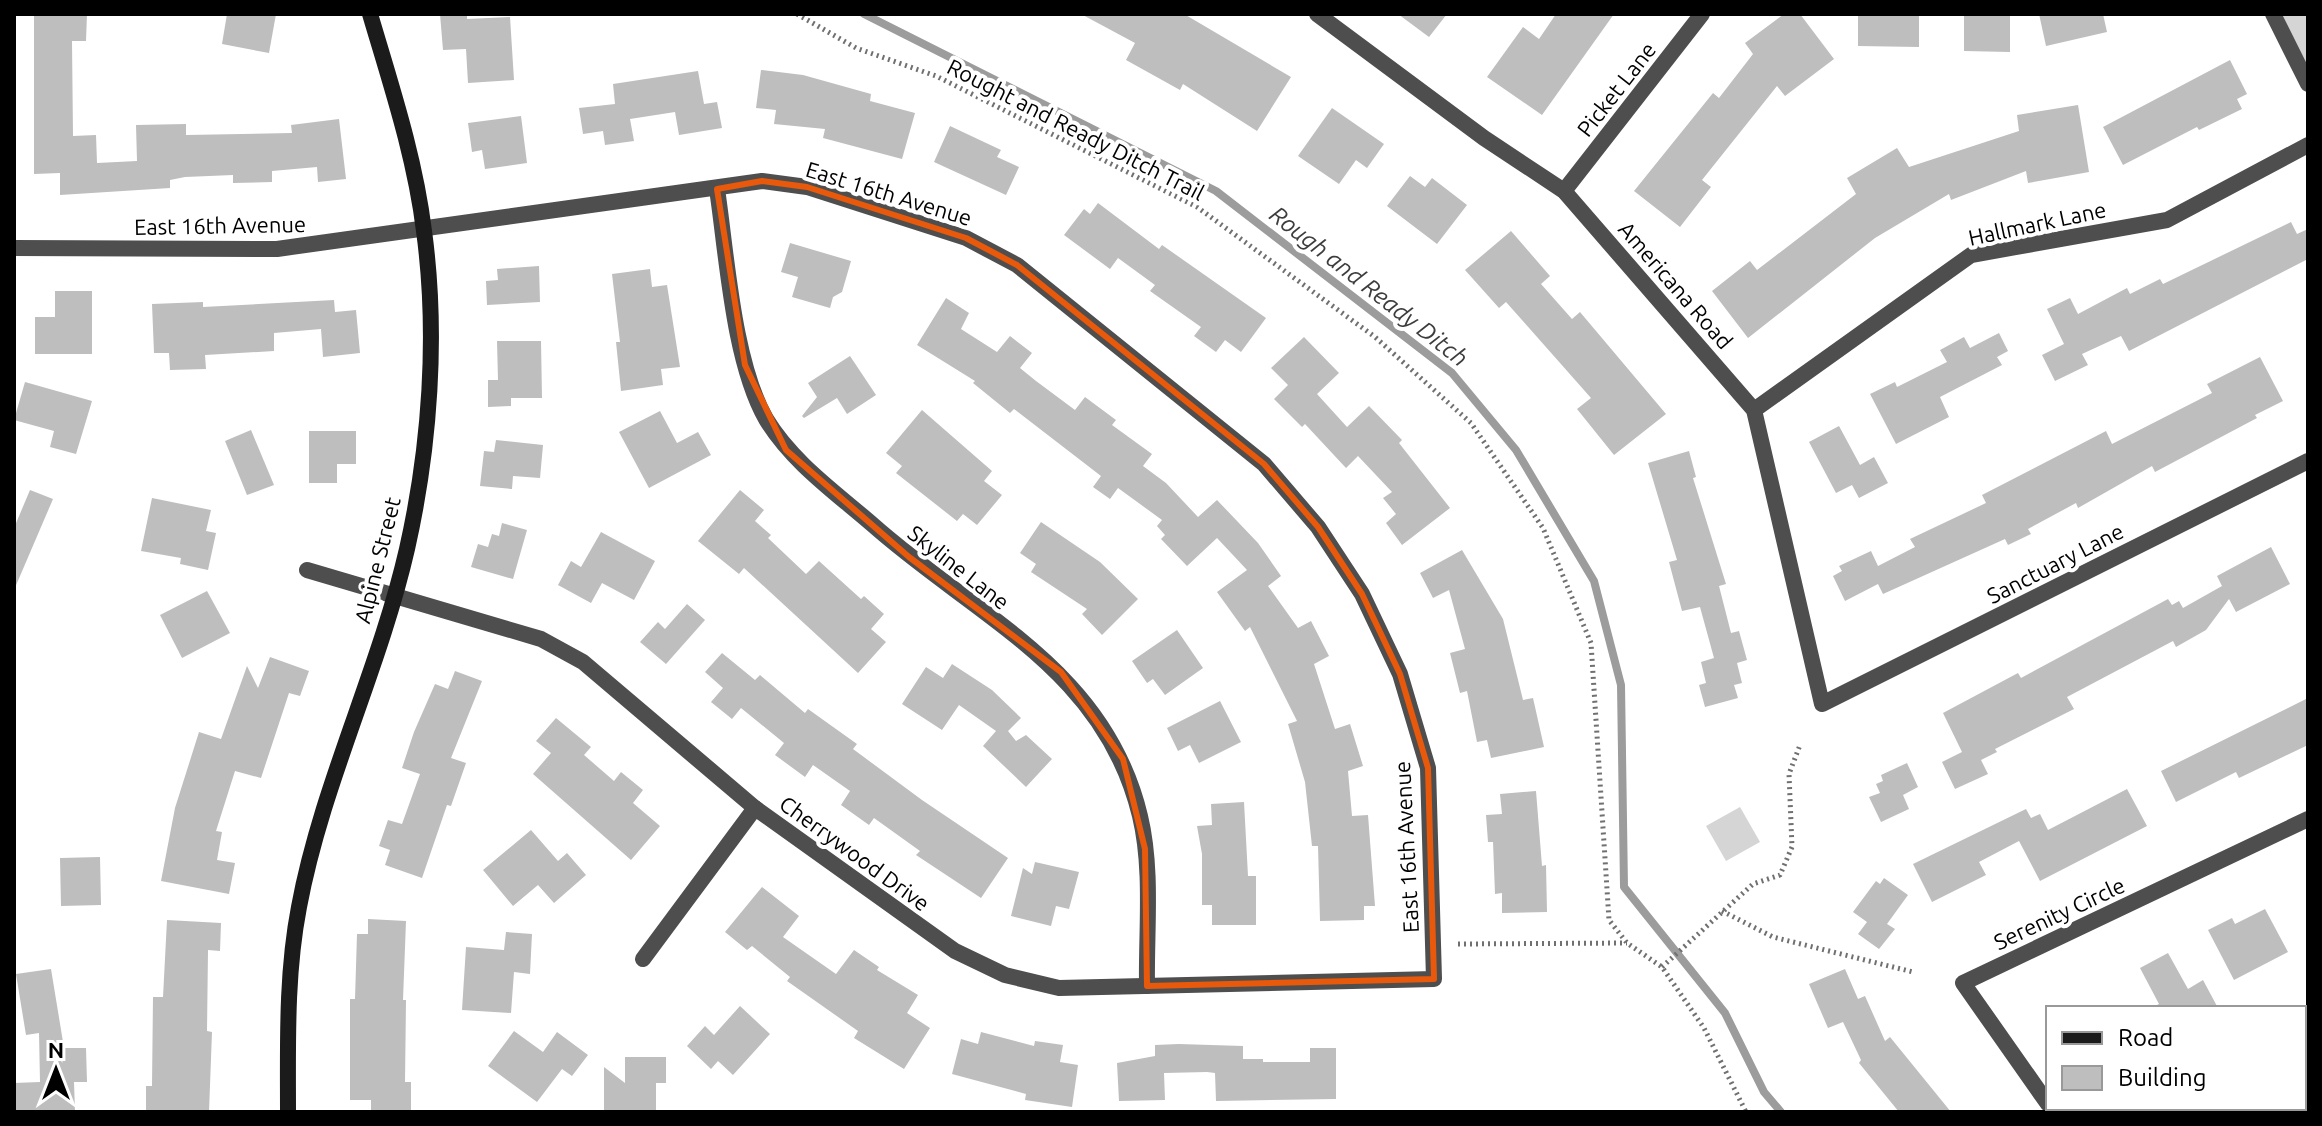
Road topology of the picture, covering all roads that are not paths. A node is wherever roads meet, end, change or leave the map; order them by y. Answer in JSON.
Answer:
{"nodes":[{"id":1,"x":370,"y":14,"type":"edge"},
{"id":2,"x":1702,"y":14,"type":"edge"},
{"id":3,"x":2273,"y":14,"type":"edge"},
{"id":4,"x":1321,"y":15,"type":"edge"},
{"id":5,"x":2308,"y":84,"type":"edge"},
{"id":6,"x":2308,"y":145,"type":"edge"},
{"id":7,"x":717,"y":189,"type":"junction"},
{"id":8,"x":1564,"y":191,"type":"junction"},
{"id":9,"x":424,"y":230,"type":"junction"},
{"id":10,"x":14,"y":248,"type":"edge"},
{"id":11,"x":1754,"y":410,"type":"junction"},
{"id":12,"x":2308,"y":461,"type":"edge"},
{"id":13,"x":307,"y":570,"type":"dead end"},
{"id":14,"x":394,"y":596,"type":"junction"},
{"id":15,"x":1822,"y":704,"type":"joint"},
{"id":16,"x":755,"y":808,"type":"junction"},
{"id":17,"x":2308,"y":819,"type":"edge"},
{"id":18,"x":643,"y":959,"type":"dead end"},
{"id":19,"x":1434,"y":979,"type":"joint"},
{"id":20,"x":1147,"y":986,"type":"junction"},
{"id":21,"x":2046,"y":1101,"type":"edge"},
{"id":22,"x":288,"y":1112,"type":"edge"}],
"edges":[{"from":1,"to":9,"type":"street","name":"Alpine Street"},
{"from":2,"to":8,"type":"street","name":"Picket Lane"},
{"from":3,"to":5,"type":"street"},
{"from":4,"to":8,"type":"street","name":"Americana Road"},
{"from":6,"to":11,"type":"street","name":"Hallmark Lane"},
{"from":7,"to":9,"type":"street","name":"East 16th Avenue"},
{"from":7,"to":19,"type":"street","name":"East 16th Avenue"},
{"from":7,"to":20,"type":"street","name":"Skyline Lane"},
{"from":8,"to":11,"type":"street","name":"Americana Road"},
{"from":9,"to":10,"type":"street","name":"East 16th Avenue"},
{"from":9,"to":14,"type":"street","name":"Alpine Street"},
{"from":11,"to":15,"type":"street","name":"Americana Road"},
{"from":12,"to":15,"type":"street","name":"Sanctuary Lane"},
{"from":13,"to":14,"type":"street","name":"Cherrywood Drive"},
{"from":14,"to":16,"type":"street","name":"Cherrywood Drive"},
{"from":14,"to":22,"type":"street","name":"Alpine Street"},
{"from":16,"to":18,"type":"street"},
{"from":16,"to":20,"type":"street","name":"Cherrywood Drive"},
{"from":17,"to":21,"type":"street","name":"Serenity Circle"},
{"from":19,"to":20,"type":"street","name":"Cherrywood Drive"}]}
